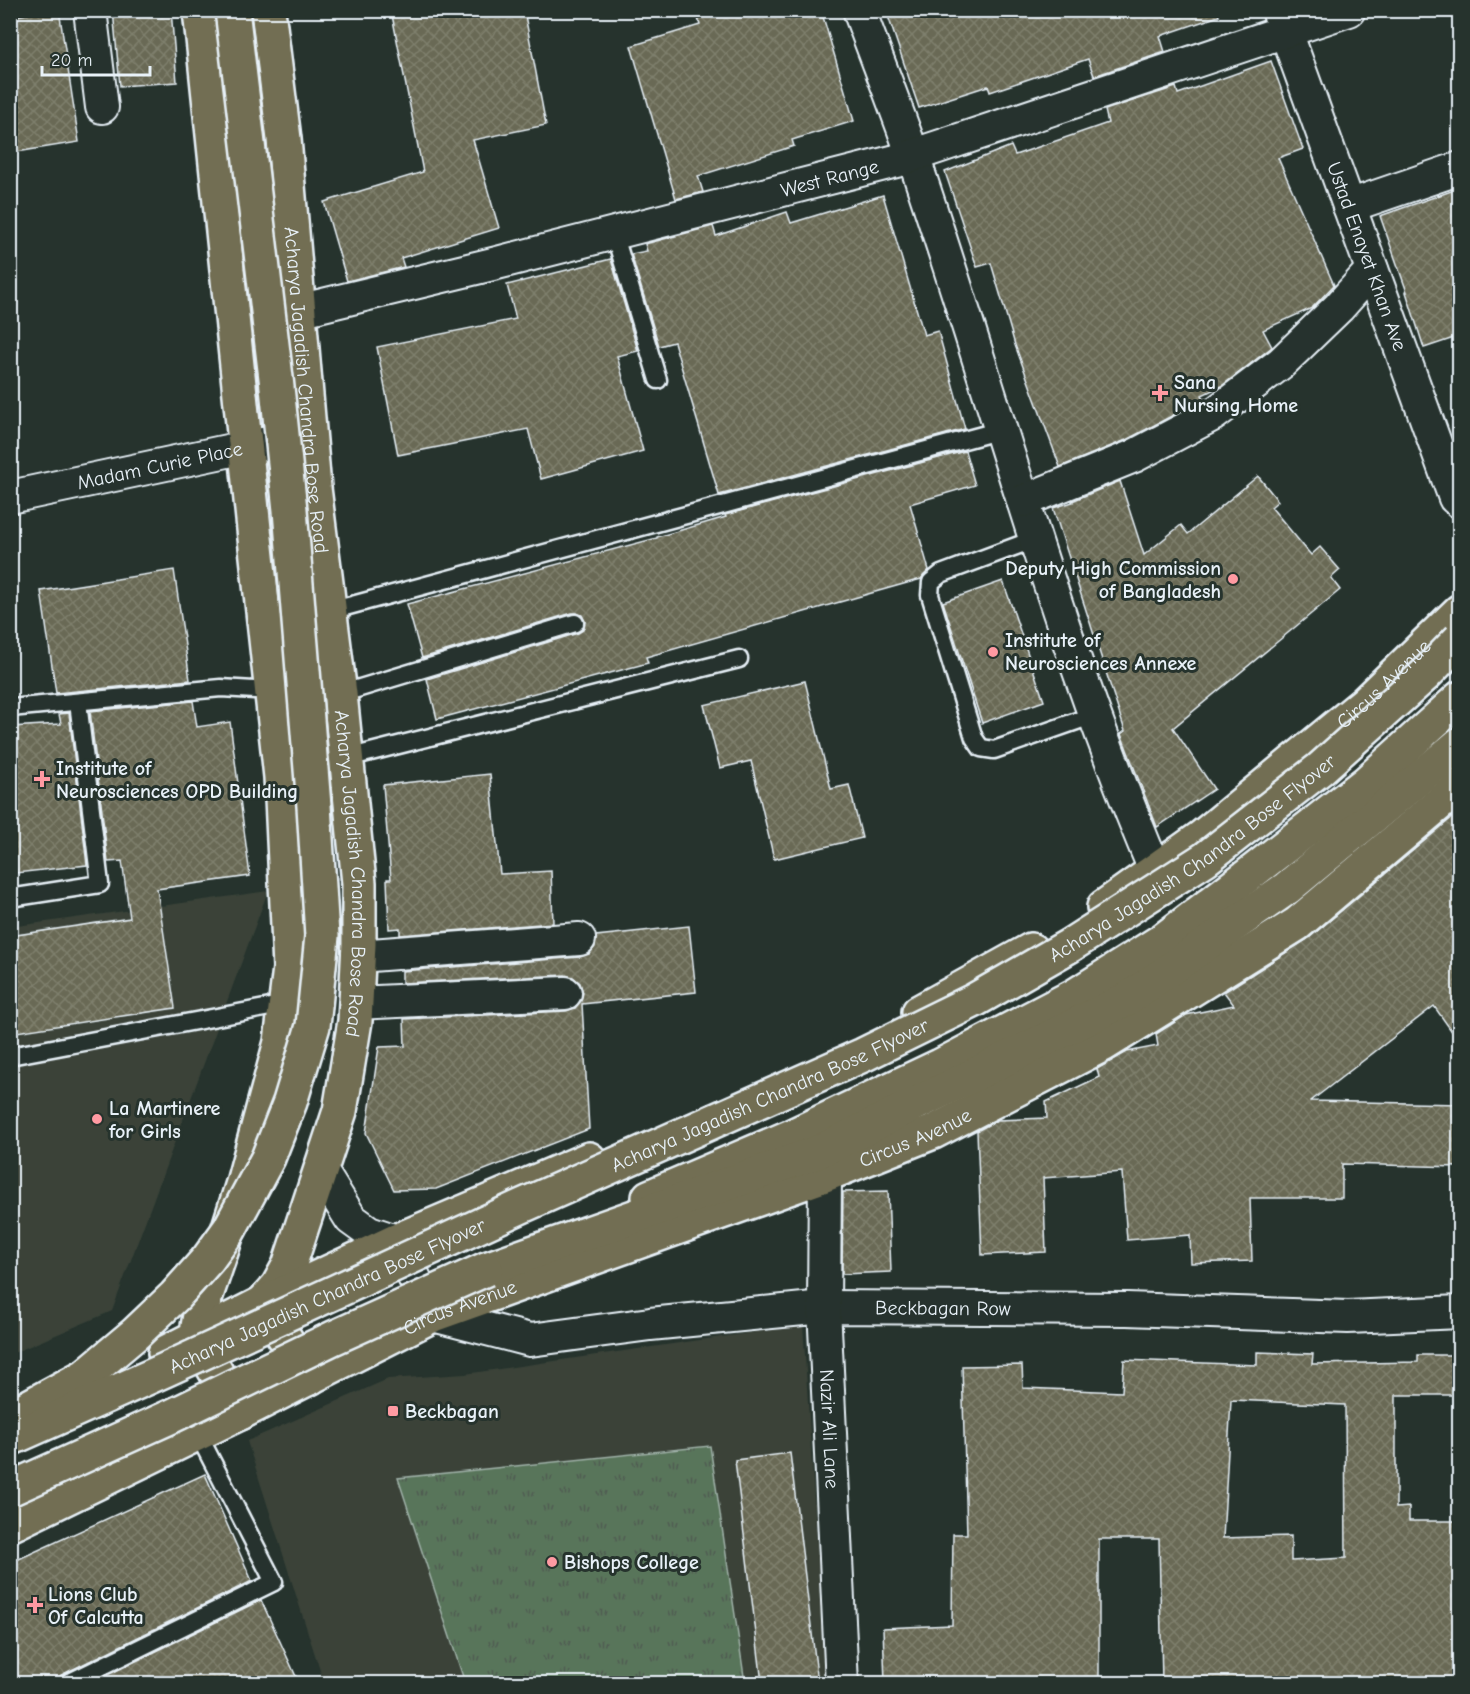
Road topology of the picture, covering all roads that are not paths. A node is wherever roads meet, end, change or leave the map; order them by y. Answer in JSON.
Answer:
{"nodes":[{"id":1,"x":90,"y":10,"type":"edge"},
{"id":2,"x":200,"y":10,"type":"edge"},
{"id":3,"x":232,"y":10,"type":"edge"},
{"id":4,"x":268,"y":10,"type":"edge"},
{"id":5,"x":859,"y":10,"type":"edge"},
{"id":6,"x":1349,"y":10,"type":"edge"},
{"id":7,"x":1282,"y":21,"type":"edge"},
{"id":8,"x":102,"y":107,"type":"dead end"},
{"id":9,"x":913,"y":156,"type":"junction"},
{"id":10,"x":1460,"y":168,"type":"edge"},
{"id":11,"x":1349,"y":206,"type":"junction"},
{"id":12,"x":614,"y":233,"type":"junction"},
{"id":13,"x":1372,"y":270,"type":"junction"},
{"id":14,"x":298,"y":311,"type":"junction"},
{"id":15,"x":658,"y":380,"type":"dead end"},
{"id":16,"x":1001,"y":430,"type":"junction"},
{"id":17,"x":309,"y":436,"type":"junction"},
{"id":18,"x":246,"y":447,"type":"junction"},
{"id":19,"x":10,"y":497,"type":"edge"},
{"id":20,"x":1023,"y":501,"type":"junction"},
{"id":21,"x":1460,"y":502,"type":"edge"},
{"id":22,"x":1035,"y":538,"type":"junction"},
{"id":23,"x":330,"y":611,"type":"junction"},
{"id":24,"x":1460,"y":611,"type":"edge"},
{"id":25,"x":575,"y":623,"type":"dead end"},
{"id":26,"x":1460,"y":639,"type":"edge"},
{"id":27,"x":739,"y":659,"type":"dead end"},
{"id":28,"x":272,"y":691,"type":"junction"},
{"id":29,"x":340,"y":694,"type":"junction"},
{"id":30,"x":1460,"y":698,"type":"edge"},
{"id":31,"x":78,"y":702,"type":"junction"},
{"id":32,"x":10,"y":708,"type":"edge"},
{"id":33,"x":1094,"y":715,"type":"junction"},
{"id":34,"x":1460,"y":744,"type":"edge"},
{"id":35,"x":347,"y":758,"type":"junction"},
{"id":36,"x":1460,"y":786,"type":"edge"},
{"id":37,"x":1155,"y":870,"type":"junction"},
{"id":38,"x":10,"y":898,"type":"edge"},
{"id":39,"x":579,"y":939,"type":"dead end"},
{"id":40,"x":358,"y":956,"type":"junction"},
{"id":41,"x":565,"y":993,"type":"dead end"},
{"id":42,"x":356,"y":1003,"type":"junction"},
{"id":43,"x":286,"y":1004,"type":"junction"},
{"id":44,"x":10,"y":1056,"type":"edge"},
{"id":45,"x":321,"y":1171,"type":"junction"},
{"id":46,"x":825,"y":1174,"type":"junction"},
{"id":47,"x":396,"y":1241,"type":"junction"},
{"id":48,"x":486,"y":1269,"type":"junction"},
{"id":49,"x":263,"y":1304,"type":"junction"},
{"id":50,"x":824,"y":1307,"type":"junction"},
{"id":51,"x":1460,"y":1312,"type":"edge"},
{"id":52,"x":433,"y":1315,"type":"junction"},
{"id":53,"x":196,"y":1338,"type":"junction"},
{"id":54,"x":310,"y":1378,"type":"junction"},
{"id":55,"x":240,"y":1413,"type":"junction"},
{"id":56,"x":10,"y":1417,"type":"edge"},
{"id":57,"x":10,"y":1427,"type":"edge"},
{"id":58,"x":198,"y":1434,"type":"junction"},
{"id":59,"x":10,"y":1439,"type":"edge"},
{"id":60,"x":10,"y":1489,"type":"edge"},
{"id":61,"x":10,"y":1525,"type":"edge"},
{"id":62,"x":66,"y":1683,"type":"edge"},
{"id":63,"x":842,"y":1683,"type":"edge"}],
"edges":[{"from":1,"to":8,"type":"street"},
{"from":2,"to":18,"type":"main road"},
{"from":3,"to":56,"type":"main road","bridge":true},
{"from":4,"to":14,"type":"main road","name":"Acharya Jagadish Chandra Bose Road"},
{"from":5,"to":9,"type":"street"},
{"from":6,"to":7,"type":"street","name":"West Range"},
{"from":7,"to":9,"type":"street","name":"West Range"},
{"from":7,"to":11,"type":"street","name":"Ustad Enayet Khan Ave"},
{"from":9,"to":12,"type":"street","name":"West Range"},
{"from":9,"to":16,"type":"street"},
{"from":10,"to":11,"type":"street"},
{"from":11,"to":13,"type":"street","name":"Ustad Enayet Khan Ave"},
{"from":12,"to":14,"type":"street","name":"West Range"},
{"from":12,"to":15,"type":"lane"},
{"from":13,"to":20,"type":"street"},
{"from":13,"to":21,"type":"street","name":"Ustad Enayet Khan Ave"},
{"from":14,"to":17,"type":"main road","name":"Acharya Jagadish Chandra Bose Road"},
{"from":16,"to":20,"type":"street"},
{"from":16,"to":23,"type":"lane"},
{"from":17,"to":18,"type":"street","name":"Madam Curie Place"},
{"from":17,"to":23,"type":"main road","name":"Acharya Jagadish Chandra Bose Road"},
{"from":18,"to":19,"type":"street","name":"Madam Curie Place"},
{"from":18,"to":28,"type":"main road"},
{"from":20,"to":22,"type":"street"},
{"from":22,"to":33,"type":"street"},
{"from":22,"to":33,"type":"lane"},
{"from":23,"to":29,"type":"main road","name":"Acharya Jagadish Chandra Bose Road"},
{"from":24,"to":37,"type":"main road","name":"Circus Avenue"},
{"from":25,"to":29,"type":"lane"},
{"from":26,"to":59,"type":"main road","name":"Acharya Jagadish Chandra Bose Flyover","bridge":true},
{"from":27,"to":35,"type":"lane"},
{"from":28,"to":31,"type":"lane"},
{"from":28,"to":43,"type":"main road"},
{"from":29,"to":35,"type":"main road","name":"Acharya Jagadish Chandra Bose Road"},
{"from":30,"to":48,"type":"main road","name":"Acharya Jagadish Chandra Bose Flyover"},
{"from":31,"to":32,"type":"lane"},
{"from":31,"to":38,"type":"lane"},
{"from":33,"to":37,"type":"street"},
{"from":34,"to":48,"type":"main road"},
{"from":35,"to":40,"type":"main road","name":"Acharya Jagadish Chandra Bose Road"},
{"from":36,"to":46,"type":"main road","name":"Circus Avenue"},
{"from":37,"to":47,"type":"main road","name":"Circus Avenue"},
{"from":39,"to":40,"type":"street"},
{"from":40,"to":42,"type":"main road","name":"Acharya Jagadish Chandra Bose Road"},
{"from":41,"to":42,"type":"street"},
{"from":42,"to":45,"type":"main road","name":"Acharya Jagadish Chandra Bose Road"},
{"from":43,"to":44,"type":"lane"},
{"from":43,"to":53,"type":"main road"},
{"from":45,"to":47,"type":"street"},
{"from":45,"to":49,"type":"main road","name":"Acharya Jagadish Chandra Bose Road"},
{"from":46,"to":50,"type":"street","name":"Nazir Ali Lane"},
{"from":46,"to":52,"type":"main road","name":"Circus Avenue"},
{"from":47,"to":49,"type":"main road","name":"Circus Avenue"},
{"from":47,"to":52,"type":"street"},
{"from":48,"to":60,"type":"main road","name":"Acharya Jagadish Chandra Bose Flyover","bridge":true},
{"from":49,"to":53,"type":"main road","name":"Circus Avenue"},
{"from":49,"to":54,"type":"main road"},
{"from":50,"to":51,"type":"street","name":"Beckbagan Row"},
{"from":50,"to":52,"type":"street","name":"Beckbagan Row"},
{"from":50,"to":63,"type":"street","name":"Nazir Ali Lane"},
{"from":52,"to":54,"type":"main road","name":"Circus Avenue"},
{"from":53,"to":55,"type":"main road"},
{"from":53,"to":57,"type":"main road"},
{"from":54,"to":55,"type":"main road"},
{"from":55,"to":58,"type":"main road"},
{"from":58,"to":61,"type":"main road"},
{"from":58,"to":62,"type":"lane"}]}
